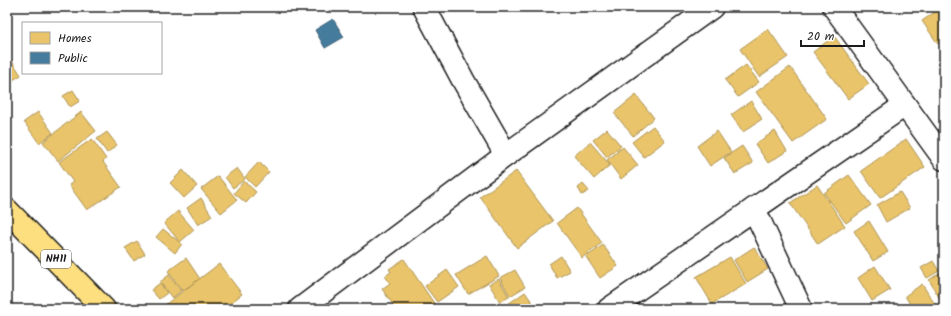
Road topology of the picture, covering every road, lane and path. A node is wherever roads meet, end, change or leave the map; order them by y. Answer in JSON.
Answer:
{"nodes":[{"id":1,"x":424,"y":7,"type":"edge"},
{"id":2,"x":712,"y":7,"type":"edge"},
{"id":3,"x":834,"y":7,"type":"edge"},
{"id":4,"x":905,"y":105,"type":"junction"},
{"id":5,"x":506,"y":155,"type":"junction"},
{"id":6,"x":944,"y":159,"type":"edge"},
{"id":7,"x":754,"y":209,"type":"junction"},
{"id":8,"x":7,"y":210,"type":"edge"},
{"id":9,"x":104,"y":309,"type":"edge"},
{"id":10,"x":300,"y":309,"type":"edge"},
{"id":11,"x":609,"y":309,"type":"edge"},
{"id":12,"x":801,"y":309,"type":"edge"}],
"edges":[{"from":1,"to":5,"type":"street"},
{"from":2,"to":5,"type":"street"},
{"from":3,"to":4,"type":"street"},
{"from":4,"to":6,"type":"street"},
{"from":4,"to":7,"type":"street"},
{"from":5,"to":10,"type":"street"},
{"from":7,"to":11,"type":"street"},
{"from":7,"to":12,"type":"street"},
{"from":8,"to":9,"type":"highway","number":"NH11"}]}
